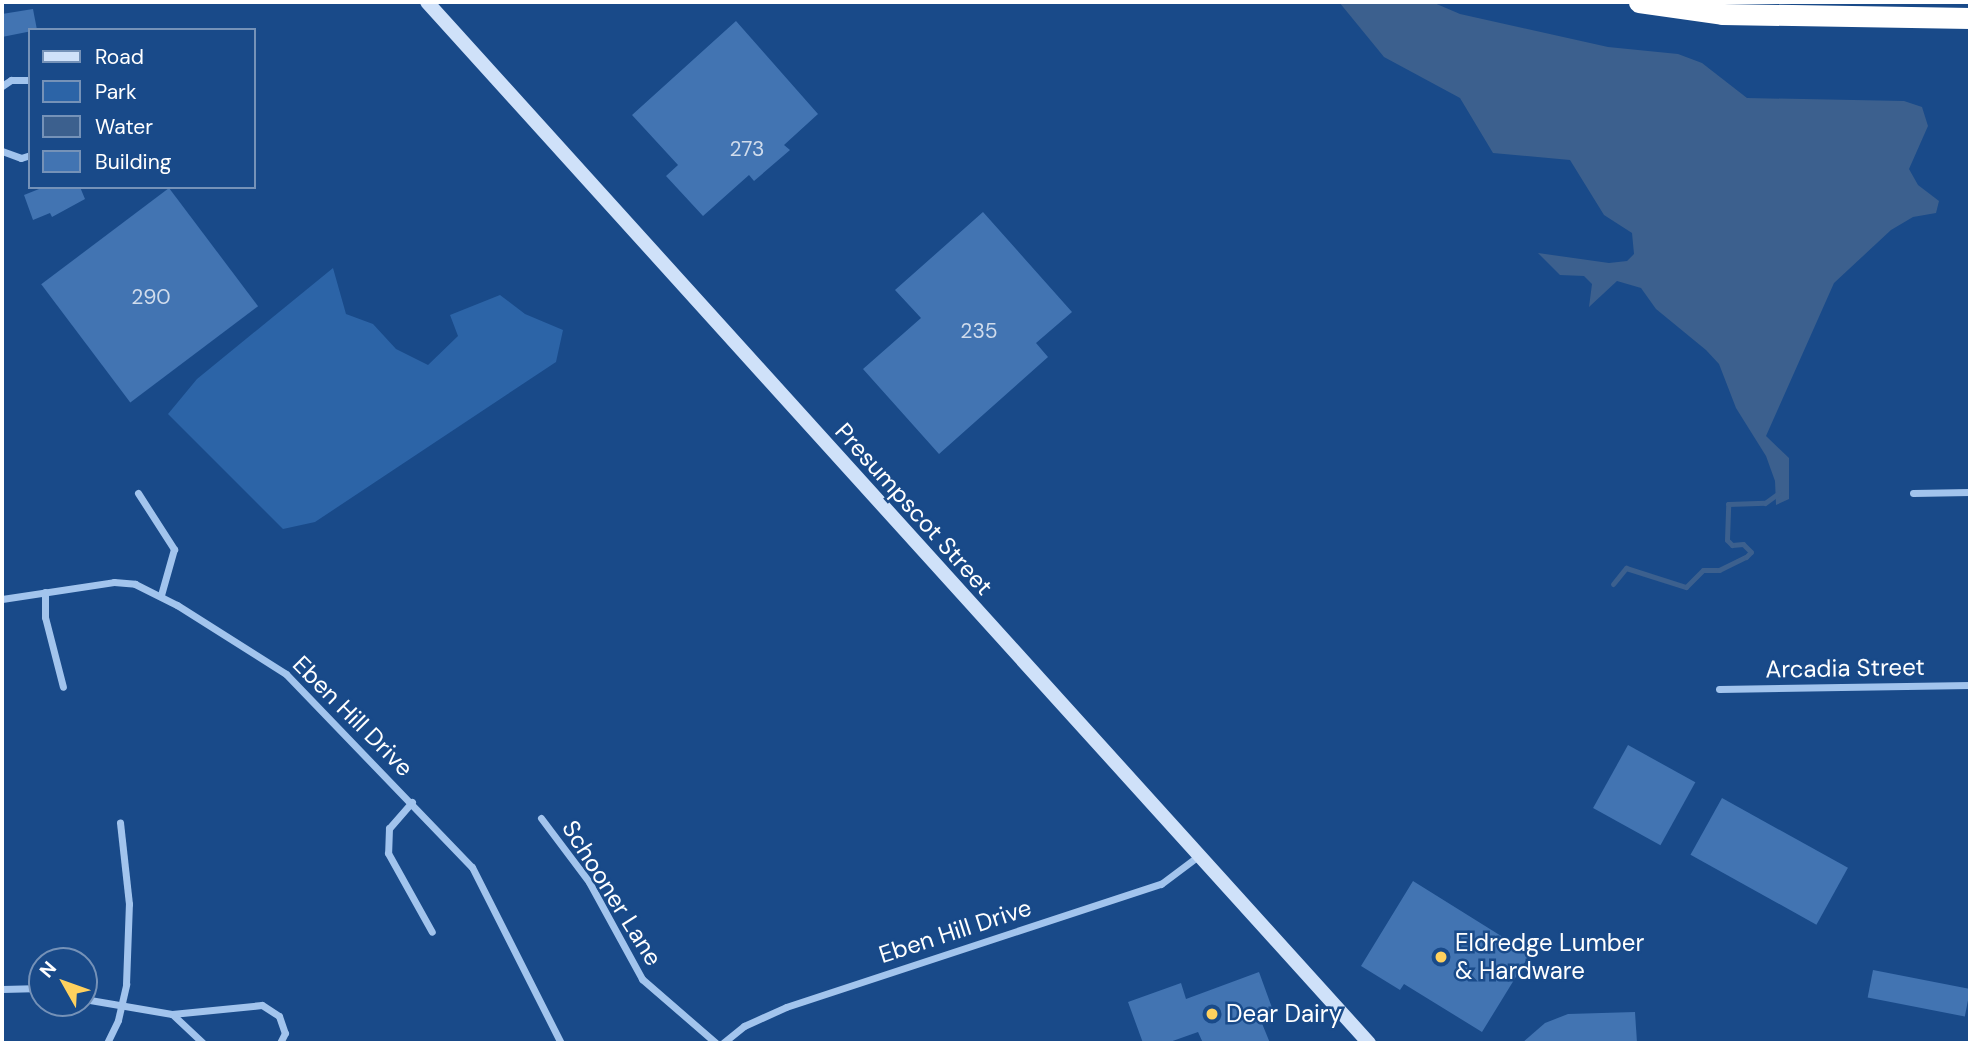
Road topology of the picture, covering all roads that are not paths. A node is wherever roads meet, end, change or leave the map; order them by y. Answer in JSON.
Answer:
{"nodes":[{"id":1,"x":427,"y":2,"type":"edge"},
{"id":2,"x":1639,"y":2,"type":"edge"},
{"id":3,"x":1970,"y":18,"type":"edge"},
{"id":4,"x":28,"y":80,"type":"edge"},
{"id":5,"x":2,"y":86,"type":"edge"},
{"id":6,"x":2,"y":151,"type":"edge"},
{"id":7,"x":28,"y":156,"type":"edge"},
{"id":8,"x":138,"y":492,"type":"dead end"},
{"id":9,"x":1970,"y":492,"type":"edge"},
{"id":10,"x":1913,"y":493,"type":"dead end"},
{"id":11,"x":45,"y":592,"type":"junction"},
{"id":12,"x":161,"y":595,"type":"junction"},
{"id":13,"x":2,"y":599,"type":"edge"},
{"id":14,"x":1970,"y":685,"type":"edge"},
{"id":15,"x":63,"y":687,"type":"dead end"},
{"id":16,"x":1719,"y":689,"type":"dead end"},
{"id":17,"x":412,"y":802,"type":"junction"},
{"id":18,"x":541,"y":818,"type":"dead end"},
{"id":19,"x":120,"y":821,"type":"dead end"},
{"id":20,"x":1198,"y":857,"type":"junction"},
{"id":21,"x":432,"y":932,"type":"dead end"},
{"id":22,"x":28,"y":988,"type":"edge"},
{"id":23,"x":2,"y":989,"type":"edge"},
{"id":24,"x":98,"y":1002,"type":"edge"},
{"id":25,"x":122,"y":1007,"type":"junction"},
{"id":26,"x":172,"y":1014,"type":"junction"},
{"id":27,"x":107,"y":1043,"type":"edge"},
{"id":28,"x":203,"y":1043,"type":"edge"},
{"id":29,"x":280,"y":1043,"type":"edge"},
{"id":30,"x":561,"y":1043,"type":"edge"},
{"id":31,"x":716,"y":1043,"type":"edge"},
{"id":32,"x":723,"y":1043,"type":"edge"},
{"id":33,"x":1369,"y":1043,"type":"edge"}],
"edges":[{"from":1,"to":20,"type":"street","name":"Presumpscot Street"},
{"from":2,"to":3,"type":"highway"},
{"from":4,"to":5,"type":"street"},
{"from":6,"to":7,"type":"street"},
{"from":8,"to":12,"type":"street"},
{"from":9,"to":10,"type":"street"},
{"from":11,"to":12,"type":"street","name":"Eben Hill Drive"},
{"from":11,"to":13,"type":"street","name":"Eben Hill Drive"},
{"from":11,"to":15,"type":"street"},
{"from":12,"to":17,"type":"street","name":"Eben Hill Drive"},
{"from":14,"to":16,"type":"street","name":"Arcadia Street"},
{"from":17,"to":21,"type":"street"},
{"from":17,"to":30,"type":"street","name":"Eben Hill Drive"},
{"from":18,"to":31,"type":"street","name":"Schooner Lane"},
{"from":19,"to":25,"type":"street"},
{"from":20,"to":32,"type":"street","name":"Eben Hill Drive"},
{"from":20,"to":33,"type":"street","name":"Presumpscot Street"},
{"from":22,"to":23,"type":"street"},
{"from":24,"to":25,"type":"street"},
{"from":25,"to":26,"type":"street"},
{"from":25,"to":27,"type":"street"},
{"from":26,"to":28,"type":"street"},
{"from":26,"to":29,"type":"street"}]}
